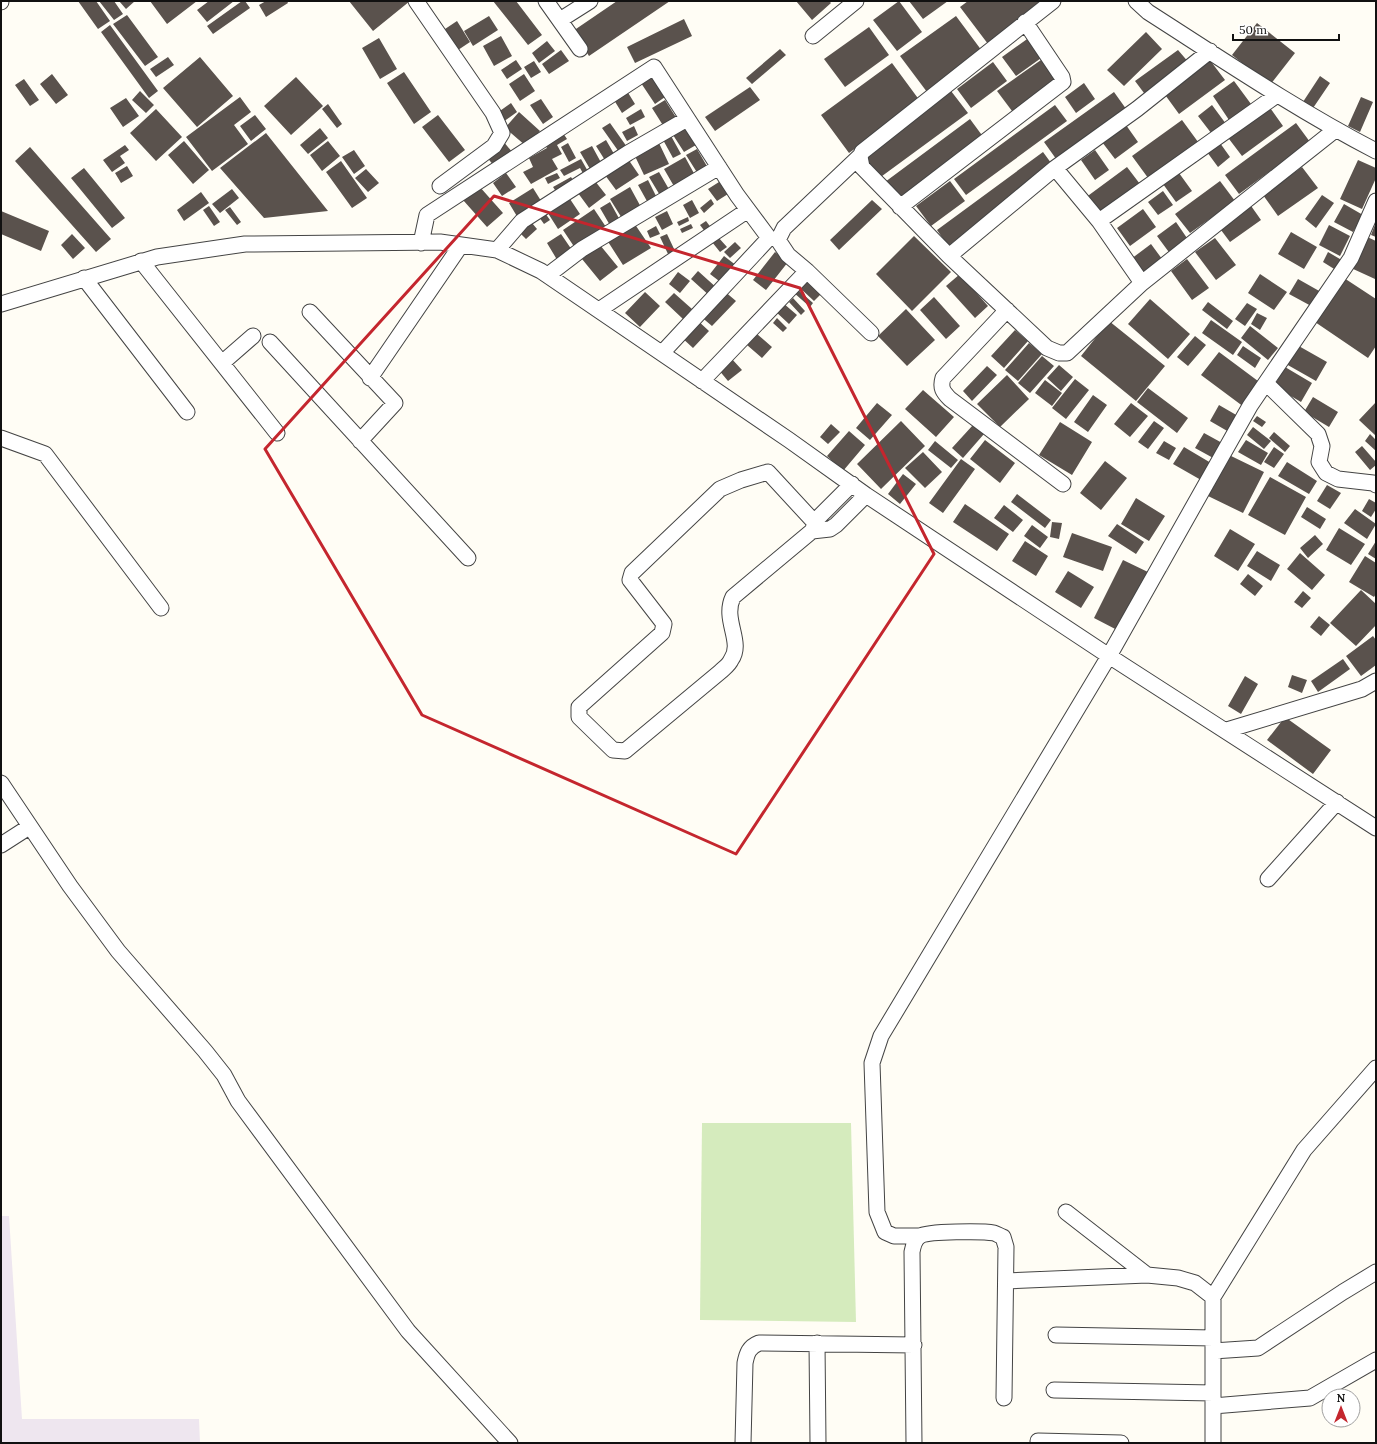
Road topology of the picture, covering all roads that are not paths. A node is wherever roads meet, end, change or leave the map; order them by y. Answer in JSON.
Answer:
{"nodes":[{"id":1,"x":416,"y":1,"type":"edge"},
{"id":2,"x":546,"y":1,"type":"edge"},
{"id":3,"x":590,"y":1,"type":"edge"},
{"id":4,"x":856,"y":1,"type":"edge"},
{"id":5,"x":1052,"y":1,"type":"edge"},
{"id":6,"x":1136,"y":1,"type":"edge"},
{"id":7,"x":560,"y":20,"type":"junction"},
{"id":8,"x":1025,"y":22,"type":"junction"},
{"id":9,"x":813,"y":36,"type":"dead end"},
{"id":10,"x":580,"y":49,"type":"dead end"},
{"id":11,"x":1210,"y":51,"type":"junction"},
{"id":12,"x":1277,"y":95,"type":"junction"},
{"id":13,"x":687,"y":119,"type":"junction"},
{"id":14,"x":1336,"y":130,"type":"junction"},
{"id":15,"x":1376,"y":151,"type":"edge"},
{"id":16,"x":860,"y":156,"type":"junction"},
{"id":17,"x":719,"y":168,"type":"junction"},
{"id":18,"x":1055,"y":168,"type":"junction"},
{"id":19,"x":440,"y":186,"type":"dead end"},
{"id":20,"x":1376,"y":201,"type":"edge"},
{"id":21,"x":900,"y":207,"type":"junction"},
{"id":22,"x":748,"y":210,"type":"junction"},
{"id":23,"x":1098,"y":221,"type":"junction"},
{"id":24,"x":421,"y":243,"type":"junction"},
{"id":25,"x":461,"y":245,"type":"junction"},
{"id":26,"x":497,"y":250,"type":"junction"},
{"id":27,"x":949,"y":256,"type":"junction"},
{"id":28,"x":141,"y":261,"type":"junction"},
{"id":29,"x":807,"y":271,"type":"junction"},
{"id":30,"x":548,"y":275,"type":"junction"},
{"id":31,"x":84,"y":278,"type":"junction"},
{"id":32,"x":1142,"y":283,"type":"junction"},
{"id":33,"x":1,"y":304,"type":"edge"},
{"id":34,"x":599,"y":310,"type":"junction"},
{"id":35,"x":1007,"y":310,"type":"junction"},
{"id":36,"x":310,"y":312,"type":"dead end"},
{"id":37,"x":871,"y":333,"type":"dead end"},
{"id":38,"x":252,"y":336,"type":"dead end"},
{"id":39,"x":270,"y":342,"type":"dead end"},
{"id":40,"x":662,"y":353,"type":"junction"},
{"id":41,"x":222,"y":363,"type":"junction"},
{"id":42,"x":370,"y":378,"type":"junction"},
{"id":43,"x":702,"y":381,"type":"junction"},
{"id":44,"x":1266,"y":384,"type":"junction"},
{"id":45,"x":187,"y":412,"type":"dead end"},
{"id":46,"x":276,"y":433,"type":"dead end"},
{"id":47,"x":1,"y":438,"type":"edge"},
{"id":48,"x":360,"y":441,"type":"junction"},
{"id":49,"x":852,"y":484,"type":"junction"},
{"id":50,"x":1063,"y":484,"type":"dead end"},
{"id":51,"x":1376,"y":485,"type":"edge"},
{"id":52,"x":866,"y":495,"type":"junction"},
{"id":53,"x":814,"y":528,"type":"junction"},
{"id":54,"x":468,"y":558,"type":"dead end"},
{"id":55,"x":161,"y":608,"type":"dead end"},
{"id":56,"x":1109,"y":656,"type":"junction"},
{"id":57,"x":1374,"y":685,"type":"edge"},
{"id":58,"x":1227,"y":730,"type":"junction"},
{"id":59,"x":1,"y":783,"type":"edge"},
{"id":60,"x":1337,"y":802,"type":"junction"},
{"id":61,"x":29,"y":827,"type":"junction"},
{"id":62,"x":1376,"y":828,"type":"edge"},
{"id":63,"x":1,"y":845,"type":"edge"},
{"id":64,"x":1268,"y":879,"type":"dead end"},
{"id":65,"x":1376,"y":1068,"type":"edge"},
{"id":66,"x":1066,"y":1212,"type":"dead end"},
{"id":67,"x":919,"y":1236,"type":"junction"},
{"id":68,"x":1376,"y":1272,"type":"edge"},
{"id":69,"x":1147,"y":1276,"type":"junction"},
{"id":70,"x":1006,"y":1281,"type":"junction"},
{"id":71,"x":1213,"y":1297,"type":"junction"},
{"id":72,"x":1056,"y":1335,"type":"dead end"},
{"id":73,"x":817,"y":1343,"type":"junction"},
{"id":74,"x":914,"y":1345,"type":"junction"},
{"id":75,"x":1213,"y":1345,"type":"junction"},
{"id":76,"x":1376,"y":1360,"type":"edge"},
{"id":77,"x":1054,"y":1390,"type":"dead end"},
{"id":78,"x":1004,"y":1398,"type":"dead end"},
{"id":79,"x":1213,"y":1399,"type":"junction"},
{"id":80,"x":1038,"y":1441,"type":"dead end"},
{"id":81,"x":510,"y":1443,"type":"edge"},
{"id":82,"x":744,"y":1443,"type":"edge"},
{"id":83,"x":818,"y":1443,"type":"edge"},
{"id":84,"x":914,"y":1443,"type":"edge"},
{"id":85,"x":1121,"y":1443,"type":"edge"},
{"id":86,"x":1213,"y":1443,"type":"edge"}],
"edges":[{"from":1,"to":19,"type":"street"},
{"from":2,"to":7,"type":"street"},
{"from":3,"to":7,"type":"street"},
{"from":4,"to":9,"type":"street"},
{"from":5,"to":8,"type":"street"},
{"from":6,"to":11,"type":"street"},
{"from":7,"to":10,"type":"street"},
{"from":8,"to":16,"type":"street"},
{"from":8,"to":21,"type":"street"},
{"from":11,"to":12,"type":"street"},
{"from":11,"to":18,"type":"street"},
{"from":12,"to":14,"type":"street"},
{"from":12,"to":23,"type":"street"},
{"from":13,"to":17,"type":"street"},
{"from":13,"to":24,"type":"street"},
{"from":13,"to":26,"type":"street"},
{"from":14,"to":15,"type":"street"},
{"from":14,"to":32,"type":"street"},
{"from":16,"to":21,"type":"street"},
{"from":16,"to":29,"type":"street"},
{"from":17,"to":22,"type":"street"},
{"from":17,"to":30,"type":"street"},
{"from":18,"to":23,"type":"street"},
{"from":18,"to":27,"type":"street"},
{"from":20,"to":44,"type":"street"},
{"from":21,"to":27,"type":"street"},
{"from":22,"to":34,"type":"street"},
{"from":22,"to":40,"type":"street"},
{"from":23,"to":32,"type":"street"},
{"from":24,"to":25,"type":"street"},
{"from":24,"to":28,"type":"street"},
{"from":25,"to":26,"type":"street"},
{"from":25,"to":42,"type":"street"},
{"from":26,"to":30,"type":"street"},
{"from":27,"to":35,"type":"street"},
{"from":28,"to":31,"type":"street"},
{"from":28,"to":41,"type":"street"},
{"from":29,"to":37,"type":"street"},
{"from":29,"to":43,"type":"street"},
{"from":30,"to":34,"type":"street"},
{"from":31,"to":33,"type":"street"},
{"from":31,"to":45,"type":"street"},
{"from":32,"to":35,"type":"street"},
{"from":34,"to":40,"type":"street"},
{"from":35,"to":50,"type":"street"},
{"from":36,"to":42,"type":"street"},
{"from":38,"to":41,"type":"street"},
{"from":39,"to":48,"type":"street"},
{"from":40,"to":43,"type":"street"},
{"from":41,"to":46,"type":"street"},
{"from":42,"to":48,"type":"street"},
{"from":43,"to":49,"type":"street"},
{"from":44,"to":51,"type":"street"},
{"from":44,"to":56,"type":"street"},
{"from":47,"to":55,"type":"street"},
{"from":48,"to":54,"type":"street"},
{"from":49,"to":52,"type":"street"},
{"from":49,"to":53,"type":"street"},
{"from":52,"to":53,"type":"street"},
{"from":52,"to":56,"type":"street"},
{"from":53,"to":53,"type":"street"},
{"from":56,"to":58,"type":"street"},
{"from":56,"to":67,"type":"street"},
{"from":57,"to":58,"type":"street"},
{"from":58,"to":60,"type":"street"},
{"from":59,"to":61,"type":"street"},
{"from":60,"to":62,"type":"street"},
{"from":60,"to":64,"type":"street"},
{"from":61,"to":63,"type":"street"},
{"from":61,"to":81,"type":"street"},
{"from":65,"to":71,"type":"street"},
{"from":66,"to":69,"type":"street"},
{"from":67,"to":70,"type":"street"},
{"from":67,"to":74,"type":"street"},
{"from":68,"to":75,"type":"street"},
{"from":69,"to":70,"type":"street"},
{"from":69,"to":71,"type":"street"},
{"from":70,"to":78,"type":"street"},
{"from":71,"to":75,"type":"street"},
{"from":72,"to":75,"type":"street"},
{"from":73,"to":74,"type":"street"},
{"from":73,"to":82,"type":"street"},
{"from":73,"to":83,"type":"street"},
{"from":74,"to":84,"type":"street"},
{"from":75,"to":79,"type":"street"},
{"from":76,"to":79,"type":"street"},
{"from":77,"to":79,"type":"street"},
{"from":79,"to":86,"type":"street"},
{"from":80,"to":85,"type":"street"}]}
